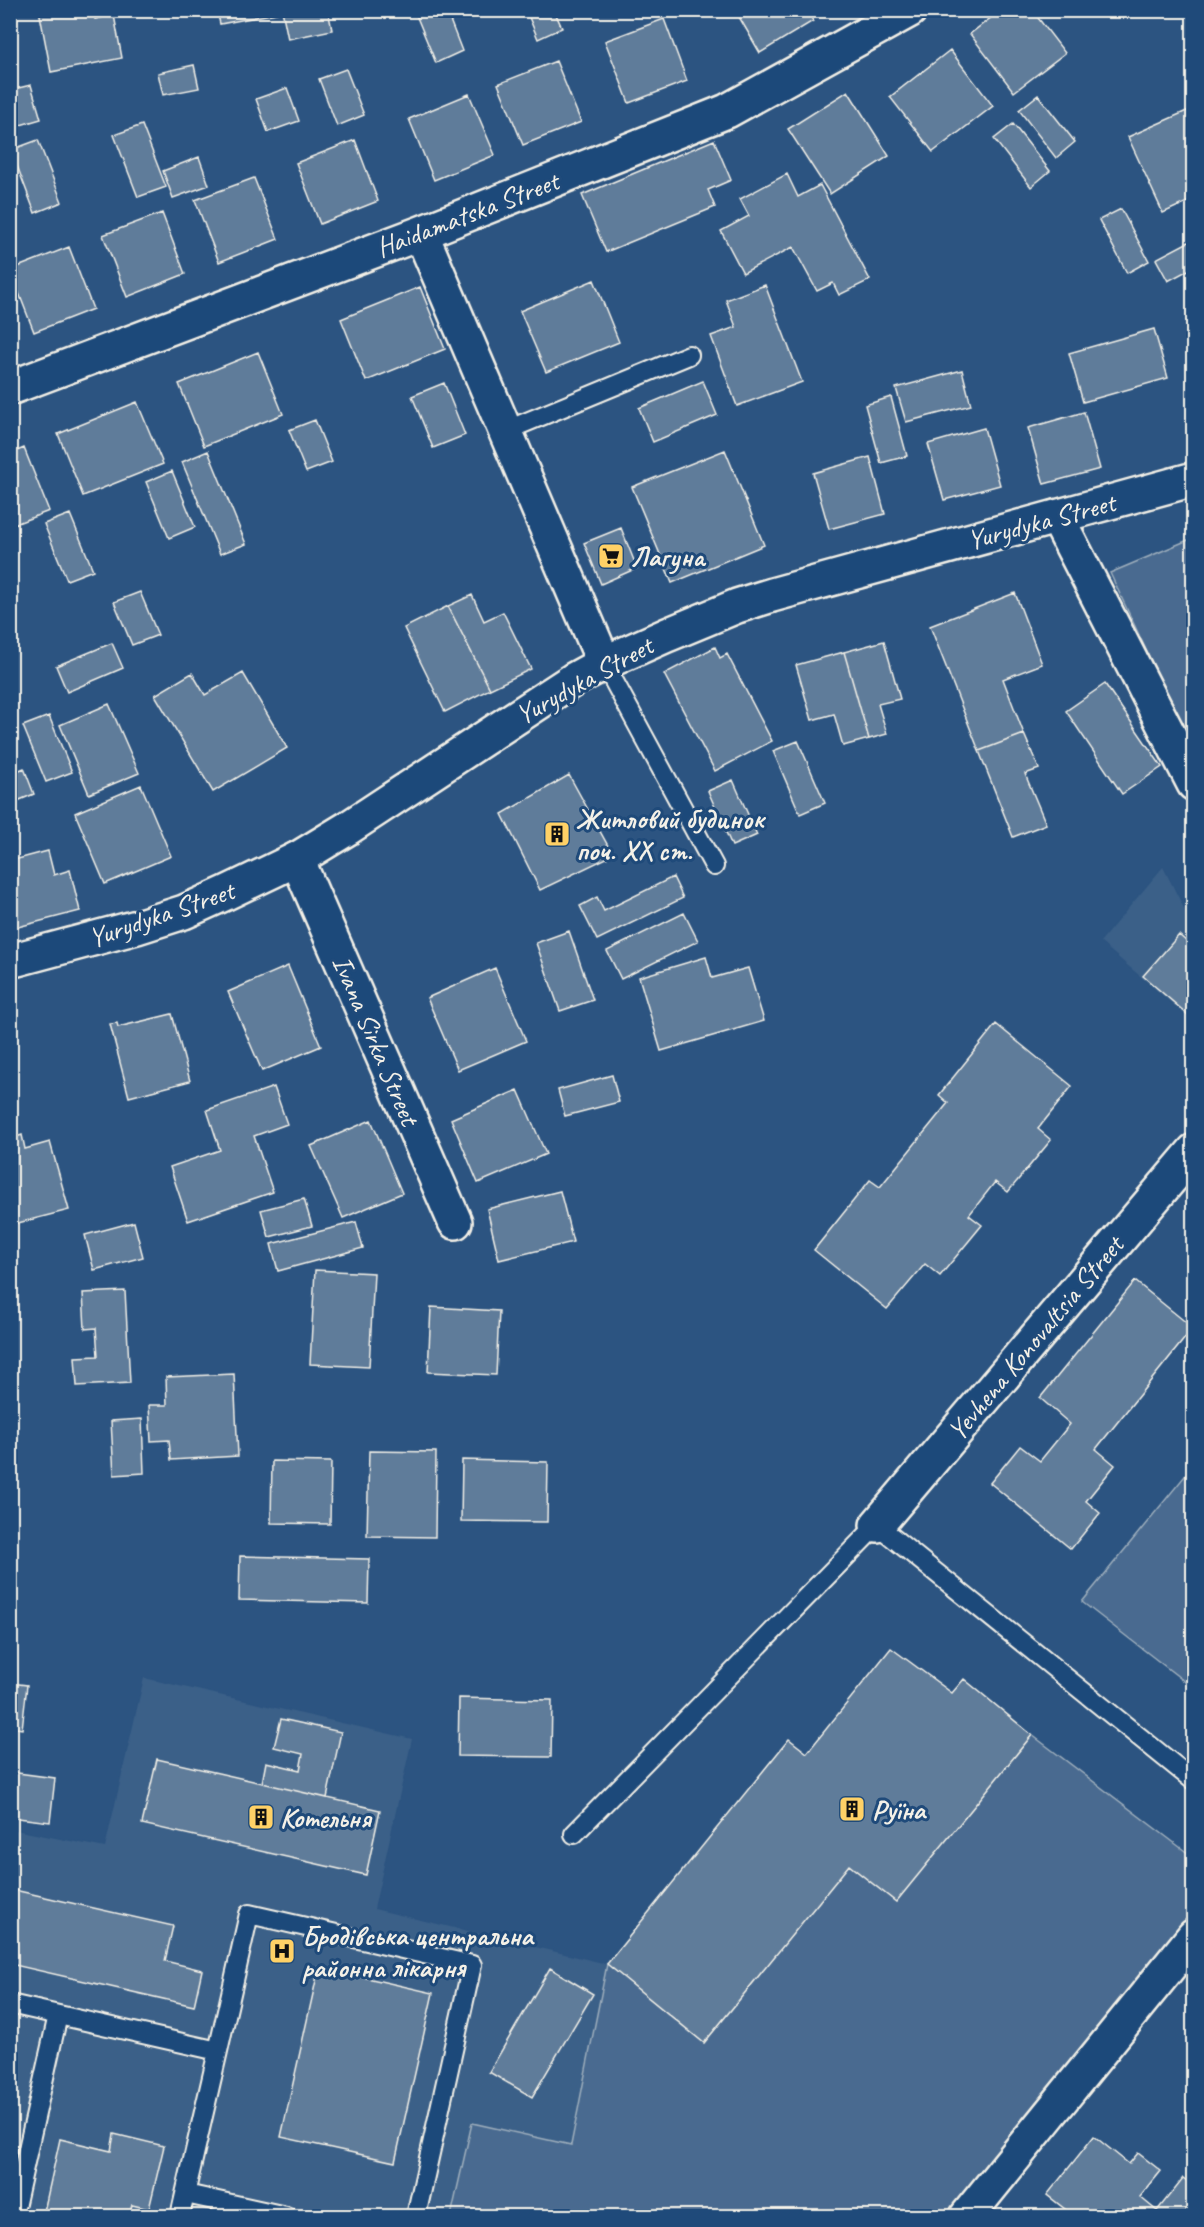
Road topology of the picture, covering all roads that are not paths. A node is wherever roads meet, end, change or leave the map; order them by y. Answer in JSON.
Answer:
{"nodes":[{"id":1,"x":910,"y":10,"type":"edge"},
{"id":2,"x":421,"y":233,"type":"junction"},
{"id":3,"x":689,"y":355,"type":"dead end"},
{"id":4,"x":10,"y":388,"type":"edge"},
{"id":5,"x":505,"y":431,"type":"junction"},
{"id":6,"x":1194,"y":479,"type":"edge"},
{"id":7,"x":1058,"y":517,"type":"junction"},
{"id":8,"x":604,"y":663,"type":"junction"},
{"id":9,"x":1194,"y":784,"type":"edge"},
{"id":10,"x":297,"y":859,"type":"junction"},
{"id":11,"x":714,"y":866,"type":"dead end"},
{"id":12,"x":10,"y":961,"type":"edge"},
{"id":13,"x":1194,"y":1151,"type":"edge"},
{"id":14,"x":454,"y":1222,"type":"dead end"},
{"id":15,"x":877,"y":1525,"type":"junction"},
{"id":16,"x":1194,"y":1781,"type":"edge"},
{"id":17,"x":574,"y":1834,"type":"dead end"},
{"id":18,"x":1194,"y":1936,"type":"edge"},
{"id":19,"x":10,"y":2004,"type":"edge"},
{"id":20,"x":58,"y":2015,"type":"junction"},
{"id":21,"x":218,"y":2051,"type":"junction"},
{"id":22,"x":186,"y":2194,"type":"junction"},
{"id":23,"x":13,"y":2217,"type":"edge"},
{"id":24,"x":180,"y":2217,"type":"edge"},
{"id":25,"x":286,"y":2217,"type":"edge"},
{"id":26,"x":416,"y":2217,"type":"edge"},
{"id":27,"x":967,"y":2217,"type":"edge"}],
"edges":[{"from":1,"to":2,"type":"street","name":"Haidamatska Street"},
{"from":2,"to":4,"type":"street","name":"Haidamatska Street"},
{"from":2,"to":5,"type":"street"},
{"from":3,"to":5,"type":"lane"},
{"from":5,"to":8,"type":"street"},
{"from":6,"to":7,"type":"street","name":"Yurydyka Street"},
{"from":7,"to":8,"type":"street","name":"Yurydyka Street"},
{"from":7,"to":9,"type":"street"},
{"from":8,"to":10,"type":"street","name":"Yurydyka Street"},
{"from":8,"to":11,"type":"lane"},
{"from":10,"to":12,"type":"street","name":"Yurydyka Street"},
{"from":10,"to":14,"type":"street","name":"Ivana Sirka Street"},
{"from":13,"to":15,"type":"street","name":"Yevhena Konovaltsia Street"},
{"from":15,"to":16,"type":"lane"},
{"from":15,"to":17,"type":"lane"},
{"from":18,"to":27,"type":"street"},
{"from":19,"to":20,"type":"lane"},
{"from":20,"to":21,"type":"lane"},
{"from":20,"to":23,"type":"lane"},
{"from":21,"to":22,"type":"lane"},
{"from":21,"to":26,"type":"lane"},
{"from":22,"to":24,"type":"lane"},
{"from":22,"to":25,"type":"lane"}]}
